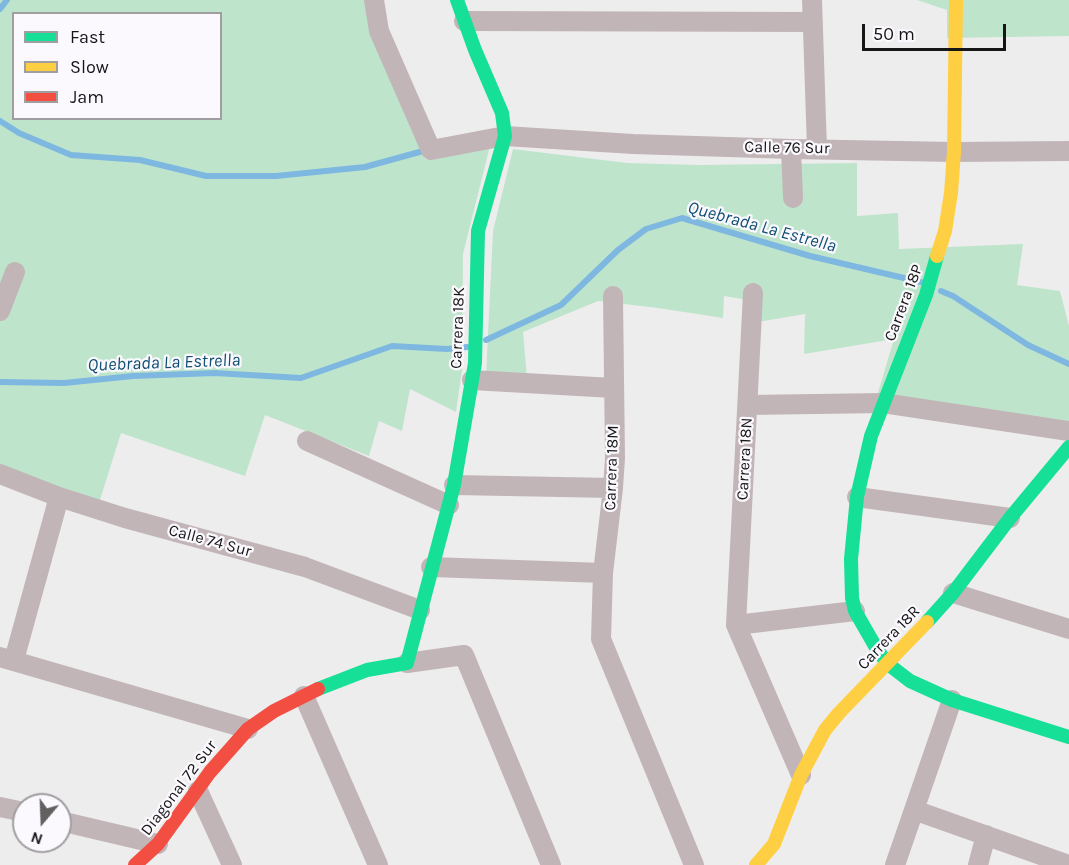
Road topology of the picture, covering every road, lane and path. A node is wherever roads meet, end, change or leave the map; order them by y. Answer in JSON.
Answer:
{"nodes":[{"id":1,"x":374,"y":0,"type":"edge"},
{"id":2,"x":458,"y":0,"type":"edge"},
{"id":3,"x":812,"y":0,"type":"edge"},
{"id":4,"x":956,"y":0,"type":"edge"},
{"id":5,"x":464,"y":21,"type":"junction"},
{"id":6,"x":813,"y":22,"type":"junction"},
{"id":7,"x":505,"y":136,"type":"junction"},
{"id":8,"x":791,"y":149,"type":"junction"},
{"id":9,"x":817,"y":149,"type":"junction"},
{"id":10,"x":1069,"y":151,"type":"edge"},
{"id":11,"x":954,"y":152,"type":"junction"},
{"id":12,"x":793,"y":198,"type":"dead end"},
{"id":13,"x":15,"y":272,"type":"dead end"},
{"id":14,"x":753,"y":293,"type":"dead end"},
{"id":15,"x":613,"y":296,"type":"dead end"},
{"id":16,"x":0,"y":310,"type":"edge"},
{"id":17,"x":472,"y":380,"type":"junction"},
{"id":18,"x":613,"y":388,"type":"junction"},
{"id":19,"x":883,"y":403,"type":"junction"},
{"id":20,"x":748,"y":405,"type":"junction"},
{"id":21,"x":1069,"y":431,"type":"edge"},
{"id":22,"x":307,"y":441,"type":"dead end"},
{"id":23,"x":1069,"y":447,"type":"edge"},
{"id":24,"x":0,"y":474,"type":"edge"},
{"id":25,"x":454,"y":486,"type":"junction"},
{"id":26,"x":614,"y":488,"type":"junction"},
{"id":27,"x":59,"y":497,"type":"junction"},
{"id":28,"x":857,"y":497,"type":"junction"},
{"id":29,"x":449,"y":505,"type":"junction"},
{"id":30,"x":1010,"y":518,"type":"junction"},
{"id":31,"x":431,"y":567,"type":"junction"},
{"id":32,"x":603,"y":573,"type":"junction"},
{"id":33,"x":953,"y":593,"type":"junction"},
{"id":34,"x":420,"y":610,"type":"junction"},
{"id":35,"x":855,"y":611,"type":"junction"},
{"id":36,"x":736,"y":625,"type":"junction"},
{"id":37,"x":1069,"y":629,"type":"edge"},
{"id":38,"x":7,"y":658,"type":"edge"},
{"id":39,"x":407,"y":663,"type":"junction"},
{"id":40,"x":888,"y":664,"type":"junction"},
{"id":41,"x":304,"y":696,"type":"junction"},
{"id":42,"x":952,"y":700,"type":"junction"},
{"id":43,"x":248,"y":729,"type":"junction"},
{"id":44,"x":1069,"y":737,"type":"edge"},
{"id":45,"x":801,"y":775,"type":"junction"},
{"id":46,"x":198,"y":791,"type":"junction"},
{"id":47,"x":914,"y":810,"type":"junction"},
{"id":48,"x":72,"y":824,"type":"edge"},
{"id":49,"x":986,"y":835,"type":"junction"},
{"id":50,"x":158,"y":844,"type":"junction"},
{"id":51,"x":135,"y":865,"type":"edge"},
{"id":52,"x":232,"y":865,"type":"edge"},
{"id":53,"x":378,"y":865,"type":"edge"},
{"id":54,"x":551,"y":865,"type":"edge"},
{"id":55,"x":694,"y":865,"type":"edge"},
{"id":56,"x":756,"y":865,"type":"edge"},
{"id":57,"x":895,"y":865,"type":"edge"},
{"id":58,"x":978,"y":865,"type":"edge"},
{"id":59,"x":1069,"y":865,"type":"edge"}],
"edges":[{"from":1,"to":7,"type":"street","name":"Calle 76 Sur"},
{"from":2,"to":5,"type":"street","name":"Carrera 18K"},
{"from":3,"to":6,"type":"street"},
{"from":4,"to":11,"type":"street","name":"Carrera 18P"},
{"from":5,"to":6,"type":"street"},
{"from":5,"to":7,"type":"street","name":"Carrera 18K"},
{"from":6,"to":9,"type":"street"},
{"from":7,"to":8,"type":"street","name":"Calle 76 Sur"},
{"from":7,"to":17,"type":"street","name":"Carrera 18K"},
{"from":8,"to":9,"type":"street","name":"Calle 76 Sur"},
{"from":8,"to":12,"type":"street"},
{"from":9,"to":11,"type":"street","name":"Calle 76 Sur"},
{"from":10,"to":11,"type":"street","name":"Calle 76 Sur"},
{"from":11,"to":19,"type":"street","name":"Carrera 18P"},
{"from":13,"to":16,"type":"street"},
{"from":14,"to":20,"type":"street","name":"Carrera 18N"},
{"from":15,"to":18,"type":"street","name":"Carrera 18M"},
{"from":17,"to":18,"type":"street"},
{"from":17,"to":25,"type":"street","name":"Carrera 18K"},
{"from":18,"to":26,"type":"street","name":"Carrera 18M"},
{"from":19,"to":20,"type":"street"},
{"from":19,"to":21,"type":"street"},
{"from":19,"to":28,"type":"street","name":"Carrera 18P"},
{"from":20,"to":36,"type":"street","name":"Carrera 18N"},
{"from":22,"to":29,"type":"street"},
{"from":23,"to":30,"type":"street","name":"Carrera 18R"},
{"from":24,"to":27,"type":"street","name":"Calle 74 Sur"},
{"from":25,"to":26,"type":"street"},
{"from":25,"to":29,"type":"street","name":"Carrera 18K"},
{"from":26,"to":32,"type":"street","name":"Carrera 18M"},
{"from":27,"to":34,"type":"street","name":"Calle 74 Sur"},
{"from":27,"to":38,"type":"street"},
{"from":28,"to":30,"type":"street"},
{"from":28,"to":35,"type":"street","name":"Carrera 18P"},
{"from":29,"to":31,"type":"street","name":"Carrera 18K"},
{"from":30,"to":33,"type":"street","name":"Carrera 18R"},
{"from":31,"to":32,"type":"street"},
{"from":31,"to":34,"type":"street","name":"Carrera 18K"},
{"from":32,"to":55,"type":"street","name":"Carrera 18M"},
{"from":33,"to":37,"type":"street"},
{"from":33,"to":40,"type":"street","name":"Carrera 18R"},
{"from":34,"to":39,"type":"street","name":"Carrera 18K"},
{"from":35,"to":36,"type":"street"},
{"from":35,"to":40,"type":"street"},
{"from":36,"to":45,"type":"street"},
{"from":38,"to":43,"type":"street"},
{"from":39,"to":41,"type":"street","name":"Diagonal 72 Sur"},
{"from":39,"to":54,"type":"street"},
{"from":40,"to":42,"type":"street"},
{"from":40,"to":45,"type":"street","name":"Carrera 18R"},
{"from":41,"to":43,"type":"street","name":"Diagonal 72 Sur"},
{"from":41,"to":53,"type":"street"},
{"from":42,"to":44,"type":"street"},
{"from":42,"to":47,"type":"street"},
{"from":43,"to":46,"type":"street","name":"Diagonal 72 Sur"},
{"from":45,"to":56,"type":"street","name":"Carrera 18R"},
{"from":46,"to":50,"type":"street","name":"Diagonal 72 Sur"},
{"from":46,"to":52,"type":"street"},
{"from":47,"to":49,"type":"street"},
{"from":47,"to":57,"type":"street"},
{"from":48,"to":50,"type":"street"},
{"from":49,"to":58,"type":"street"},
{"from":49,"to":59,"type":"street"},
{"from":50,"to":51,"type":"street","name":"Diagonal 72 Sur"}]}
